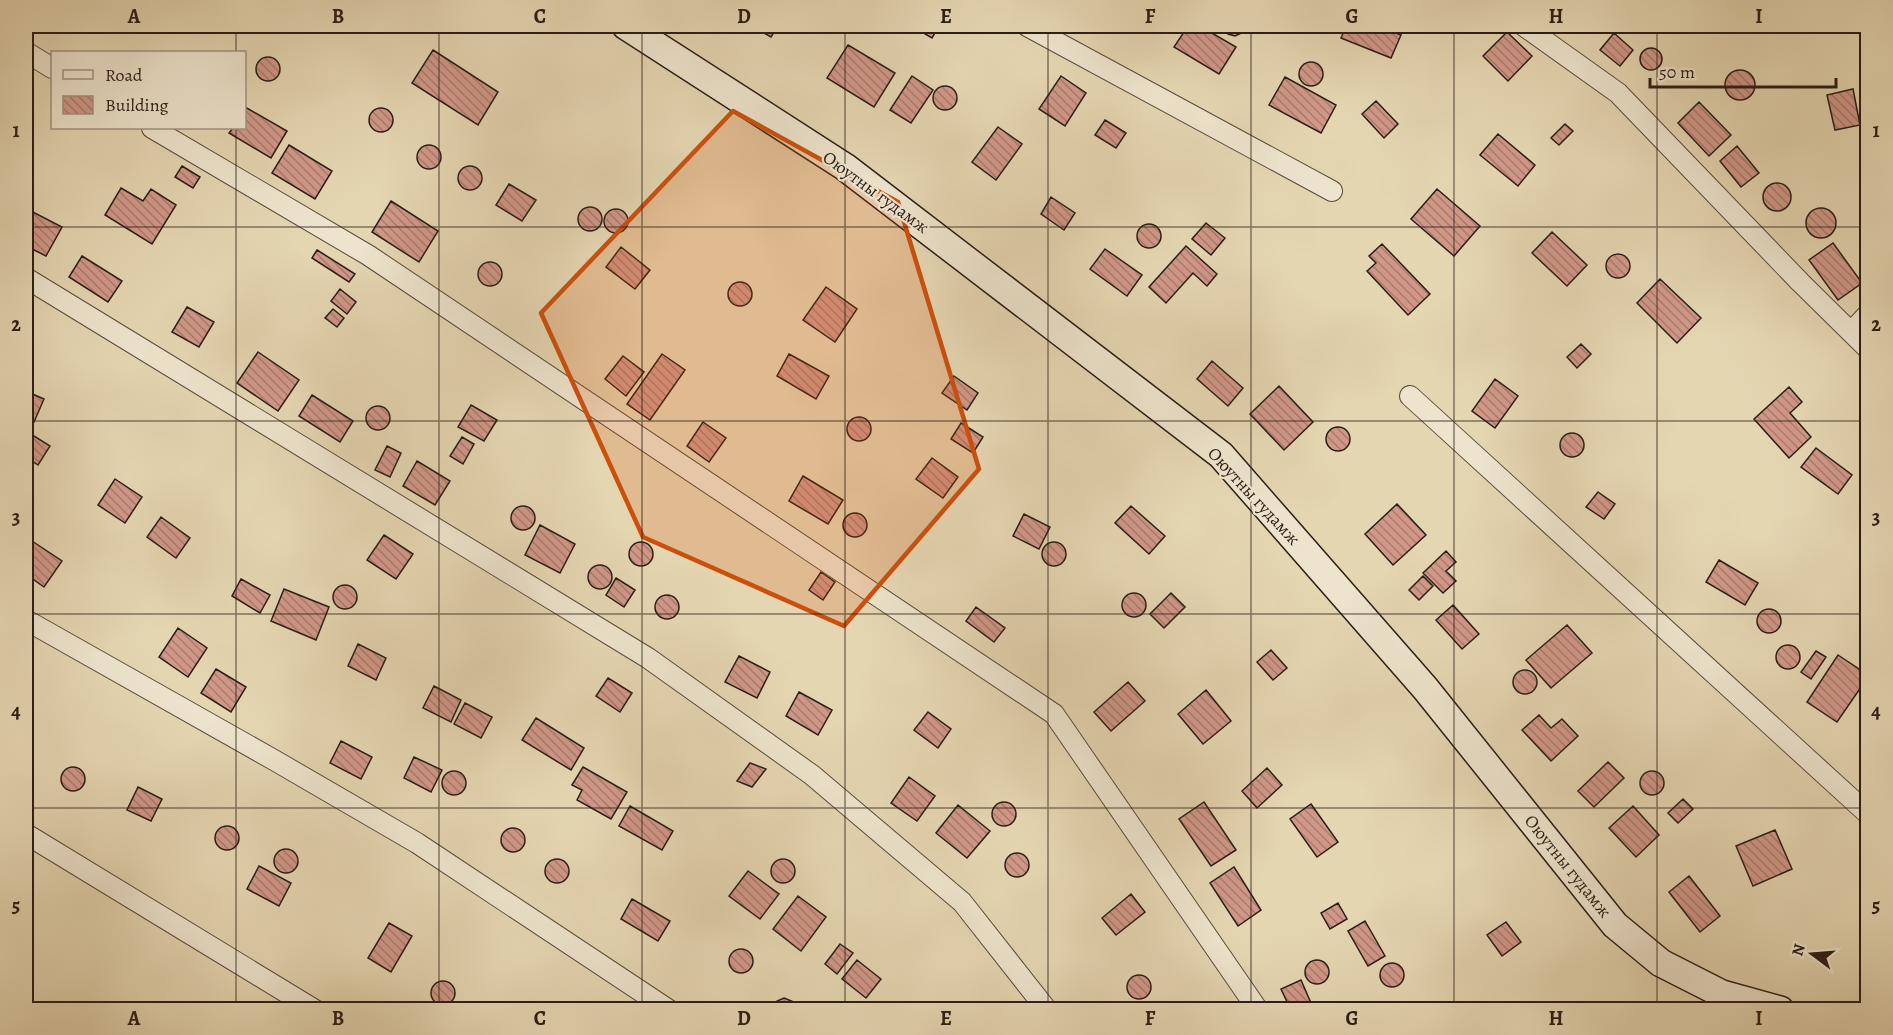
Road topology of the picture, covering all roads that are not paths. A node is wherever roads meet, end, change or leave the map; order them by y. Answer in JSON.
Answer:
{"nodes":[{"id":1,"x":626,"y":26,"type":"edge"},
{"id":2,"x":1028,"y":26,"type":"edge"},
{"id":3,"x":1524,"y":26,"type":"edge"},
{"id":4,"x":26,"y":52,"type":"edge"},
{"id":5,"x":51,"y":67,"type":"edge"},
{"id":6,"x":154,"y":129,"type":"edge"},
{"id":7,"x":1332,"y":191,"type":"dead end"},
{"id":8,"x":26,"y":278,"type":"edge"},
{"id":9,"x":1868,"y":314,"type":"edge"},
{"id":10,"x":1851,"y":332,"type":"junction"},
{"id":11,"x":1868,"y":349,"type":"edge"},
{"id":12,"x":1410,"y":396,"type":"dead end"},
{"id":13,"x":26,"y":620,"type":"edge"},
{"id":14,"x":1868,"y":814,"type":"edge"},
{"id":15,"x":26,"y":834,"type":"edge"},
{"id":16,"x":315,"y":1010,"type":"edge"},
{"id":17,"x":669,"y":1010,"type":"edge"},
{"id":18,"x":1047,"y":1010,"type":"edge"},
{"id":19,"x":1258,"y":1010,"type":"edge"},
{"id":20,"x":1780,"y":1010,"type":"edge"}],
"edges":[{"from":1,"to":20,"type":"street","name":"Оюутны гудамж"},
{"from":2,"to":7,"type":"street"},
{"from":3,"to":10,"type":"street"},
{"from":4,"to":5,"type":"street"},
{"from":6,"to":19,"type":"street"},
{"from":8,"to":18,"type":"street"},
{"from":9,"to":10,"type":"street"},
{"from":10,"to":11,"type":"street"},
{"from":12,"to":14,"type":"street"},
{"from":13,"to":17,"type":"street"},
{"from":15,"to":16,"type":"street"}]}
